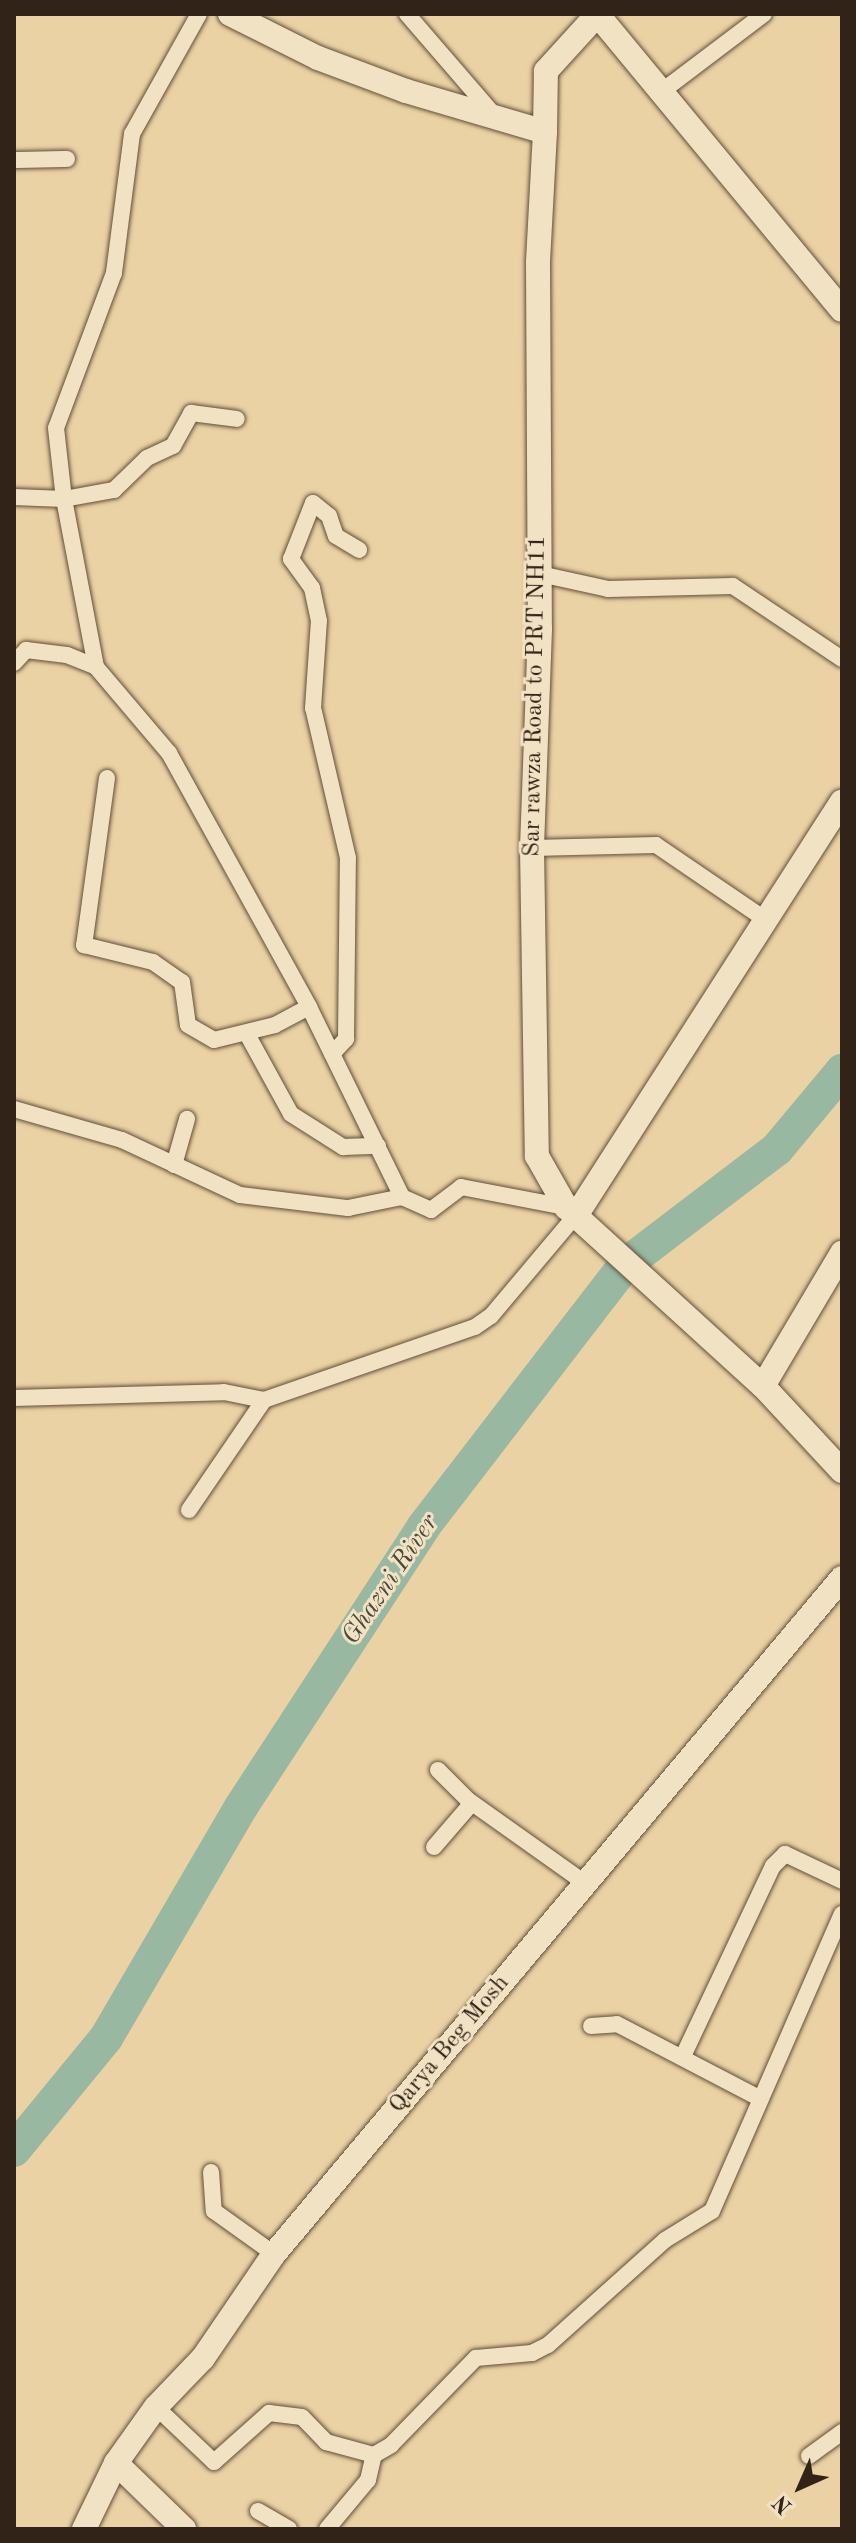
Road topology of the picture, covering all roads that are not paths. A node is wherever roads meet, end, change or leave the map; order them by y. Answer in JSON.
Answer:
{"nodes":[{"id":1,"x":199,"y":14,"type":"edge"},
{"id":2,"x":230,"y":14,"type":"edge"},
{"id":3,"x":407,"y":14,"type":"edge"},
{"id":4,"x":597,"y":14,"type":"edge"},
{"id":5,"x":764,"y":14,"type":"edge"},
{"id":6,"x":661,"y":92,"type":"junction"},
{"id":7,"x":497,"y":119,"type":"junction"},
{"id":8,"x":545,"y":132,"type":"junction"},
{"id":9,"x":67,"y":159,"type":"dead end"},
{"id":10,"x":14,"y":160,"type":"edge"},
{"id":11,"x":842,"y":310,"type":"edge"},
{"id":12,"x":237,"y":419,"type":"dead end"},
{"id":13,"x":14,"y":497,"type":"edge"},
{"id":14,"x":64,"y":499,"type":"junction"},
{"id":15,"x":359,"y":550,"type":"dead end"},
{"id":16,"x":540,"y":574,"type":"junction"},
{"id":17,"x":842,"y":659,"type":"edge"},
{"id":18,"x":14,"y":663,"type":"edge"},
{"id":19,"x":96,"y":667,"type":"junction"},
{"id":20,"x":107,"y":778,"type":"dead end"},
{"id":21,"x":842,"y":802,"type":"edge"},
{"id":22,"x":532,"y":848,"type":"junction"},
{"id":23,"x":766,"y":920,"type":"junction"},
{"id":24,"x":309,"y":1007,"type":"junction"},
{"id":25,"x":247,"y":1034,"type":"junction"},
{"id":26,"x":332,"y":1054,"type":"junction"},
{"id":27,"x":14,"y":1109,"type":"edge"},
{"id":28,"x":187,"y":1119,"type":"dead end"},
{"id":29,"x":378,"y":1146,"type":"junction"},
{"id":30,"x":174,"y":1165,"type":"junction"},
{"id":31,"x":402,"y":1197,"type":"junction"},
{"id":32,"x":578,"y":1216,"type":"junction"},
{"id":33,"x":842,"y":1253,"type":"edge"},
{"id":34,"x":763,"y":1386,"type":"junction"},
{"id":35,"x":14,"y":1398,"type":"edge"},
{"id":36,"x":264,"y":1400,"type":"junction"},
{"id":37,"x":842,"y":1471,"type":"edge"},
{"id":38,"x":189,"y":1510,"type":"dead end"},
{"id":39,"x":842,"y":1578,"type":"edge"},
{"id":40,"x":438,"y":1770,"type":"dead end"},
{"id":41,"x":472,"y":1803,"type":"junction"},
{"id":42,"x":434,"y":1847,"type":"dead end"},
{"id":43,"x":842,"y":1881,"type":"edge"},
{"id":44,"x":585,"y":1883,"type":"junction"},
{"id":45,"x":842,"y":1914,"type":"edge"},
{"id":46,"x":591,"y":2026,"type":"dead end"},
{"id":47,"x":684,"y":2054,"type":"junction"},
{"id":48,"x":761,"y":2099,"type":"junction"},
{"id":49,"x":211,"y":2172,"type":"dead end"},
{"id":50,"x":274,"y":2254,"type":"junction"},
{"id":51,"x":156,"y":2407,"type":"junction"},
{"id":52,"x":842,"y":2432,"type":"edge"},
{"id":53,"x":374,"y":2455,"type":"junction"},
{"id":54,"x":809,"y":2456,"type":"dead end"},
{"id":55,"x":116,"y":2463,"type":"junction"},
{"id":56,"x":258,"y":2511,"type":"dead end"},
{"id":57,"x":84,"y":2529,"type":"edge"},
{"id":58,"x":184,"y":2529,"type":"edge"},
{"id":59,"x":289,"y":2529,"type":"edge"},
{"id":60,"x":327,"y":2529,"type":"edge"}],
"edges":[{"from":1,"to":14,"type":"street"},
{"from":2,"to":7,"type":"street"},
{"from":3,"to":7,"type":"street"},
{"from":4,"to":6,"type":"street"},
{"from":4,"to":8,"type":"street","name":"Sar rawza Road to PRT NH11"},
{"from":5,"to":6,"type":"street"},
{"from":6,"to":11,"type":"street"},
{"from":7,"to":8,"type":"street"},
{"from":8,"to":16,"type":"street","name":"Sar rawza Road to PRT NH11"},
{"from":9,"to":10,"type":"street"},
{"from":12,"to":14,"type":"street"},
{"from":13,"to":14,"type":"street"},
{"from":14,"to":19,"type":"street"},
{"from":15,"to":26,"type":"street"},
{"from":16,"to":17,"type":"street"},
{"from":16,"to":22,"type":"street","name":"Sar rawza Road to PRT NH11"},
{"from":18,"to":19,"type":"street"},
{"from":19,"to":24,"type":"street"},
{"from":20,"to":25,"type":"street"},
{"from":21,"to":23,"type":"street"},
{"from":22,"to":23,"type":"street"},
{"from":22,"to":32,"type":"street","name":"Sar rawza Road to PRT NH11"},
{"from":23,"to":32,"type":"street"},
{"from":24,"to":25,"type":"street"},
{"from":24,"to":26,"type":"street"},
{"from":25,"to":29,"type":"street"},
{"from":26,"to":29,"type":"street"},
{"from":27,"to":30,"type":"street"},
{"from":28,"to":30,"type":"street"},
{"from":29,"to":31,"type":"street"},
{"from":30,"to":31,"type":"street"},
{"from":31,"to":32,"type":"street"},
{"from":32,"to":34,"type":"street","name":"Sar rawza Road to PRT NH11"},
{"from":32,"to":36,"type":"street"},
{"from":33,"to":34,"type":"street"},
{"from":34,"to":37,"type":"street","name":"Sar rawza Road to PRT NH11"},
{"from":35,"to":36,"type":"street"},
{"from":36,"to":38,"type":"street"},
{"from":39,"to":44,"type":"street","name":"Qarya Beg Mosh"},
{"from":40,"to":41,"type":"street"},
{"from":41,"to":42,"type":"street"},
{"from":41,"to":44,"type":"street"},
{"from":43,"to":47,"type":"street"},
{"from":44,"to":50,"type":"street","name":"Qarya Beg Mosh"},
{"from":45,"to":48,"type":"street"},
{"from":46,"to":47,"type":"street"},
{"from":47,"to":48,"type":"street"},
{"from":48,"to":53,"type":"street"},
{"from":49,"to":50,"type":"street"},
{"from":50,"to":51,"type":"street","name":"Qarya Beg Mosh"},
{"from":51,"to":53,"type":"street"},
{"from":51,"to":55,"type":"street","name":"Qarya Beg Mosh"},
{"from":52,"to":54,"type":"street"},
{"from":53,"to":60,"type":"street"},
{"from":55,"to":57,"type":"street","name":"Qarya Beg Mosh"},
{"from":55,"to":58,"type":"street"},
{"from":56,"to":59,"type":"street"}]}
